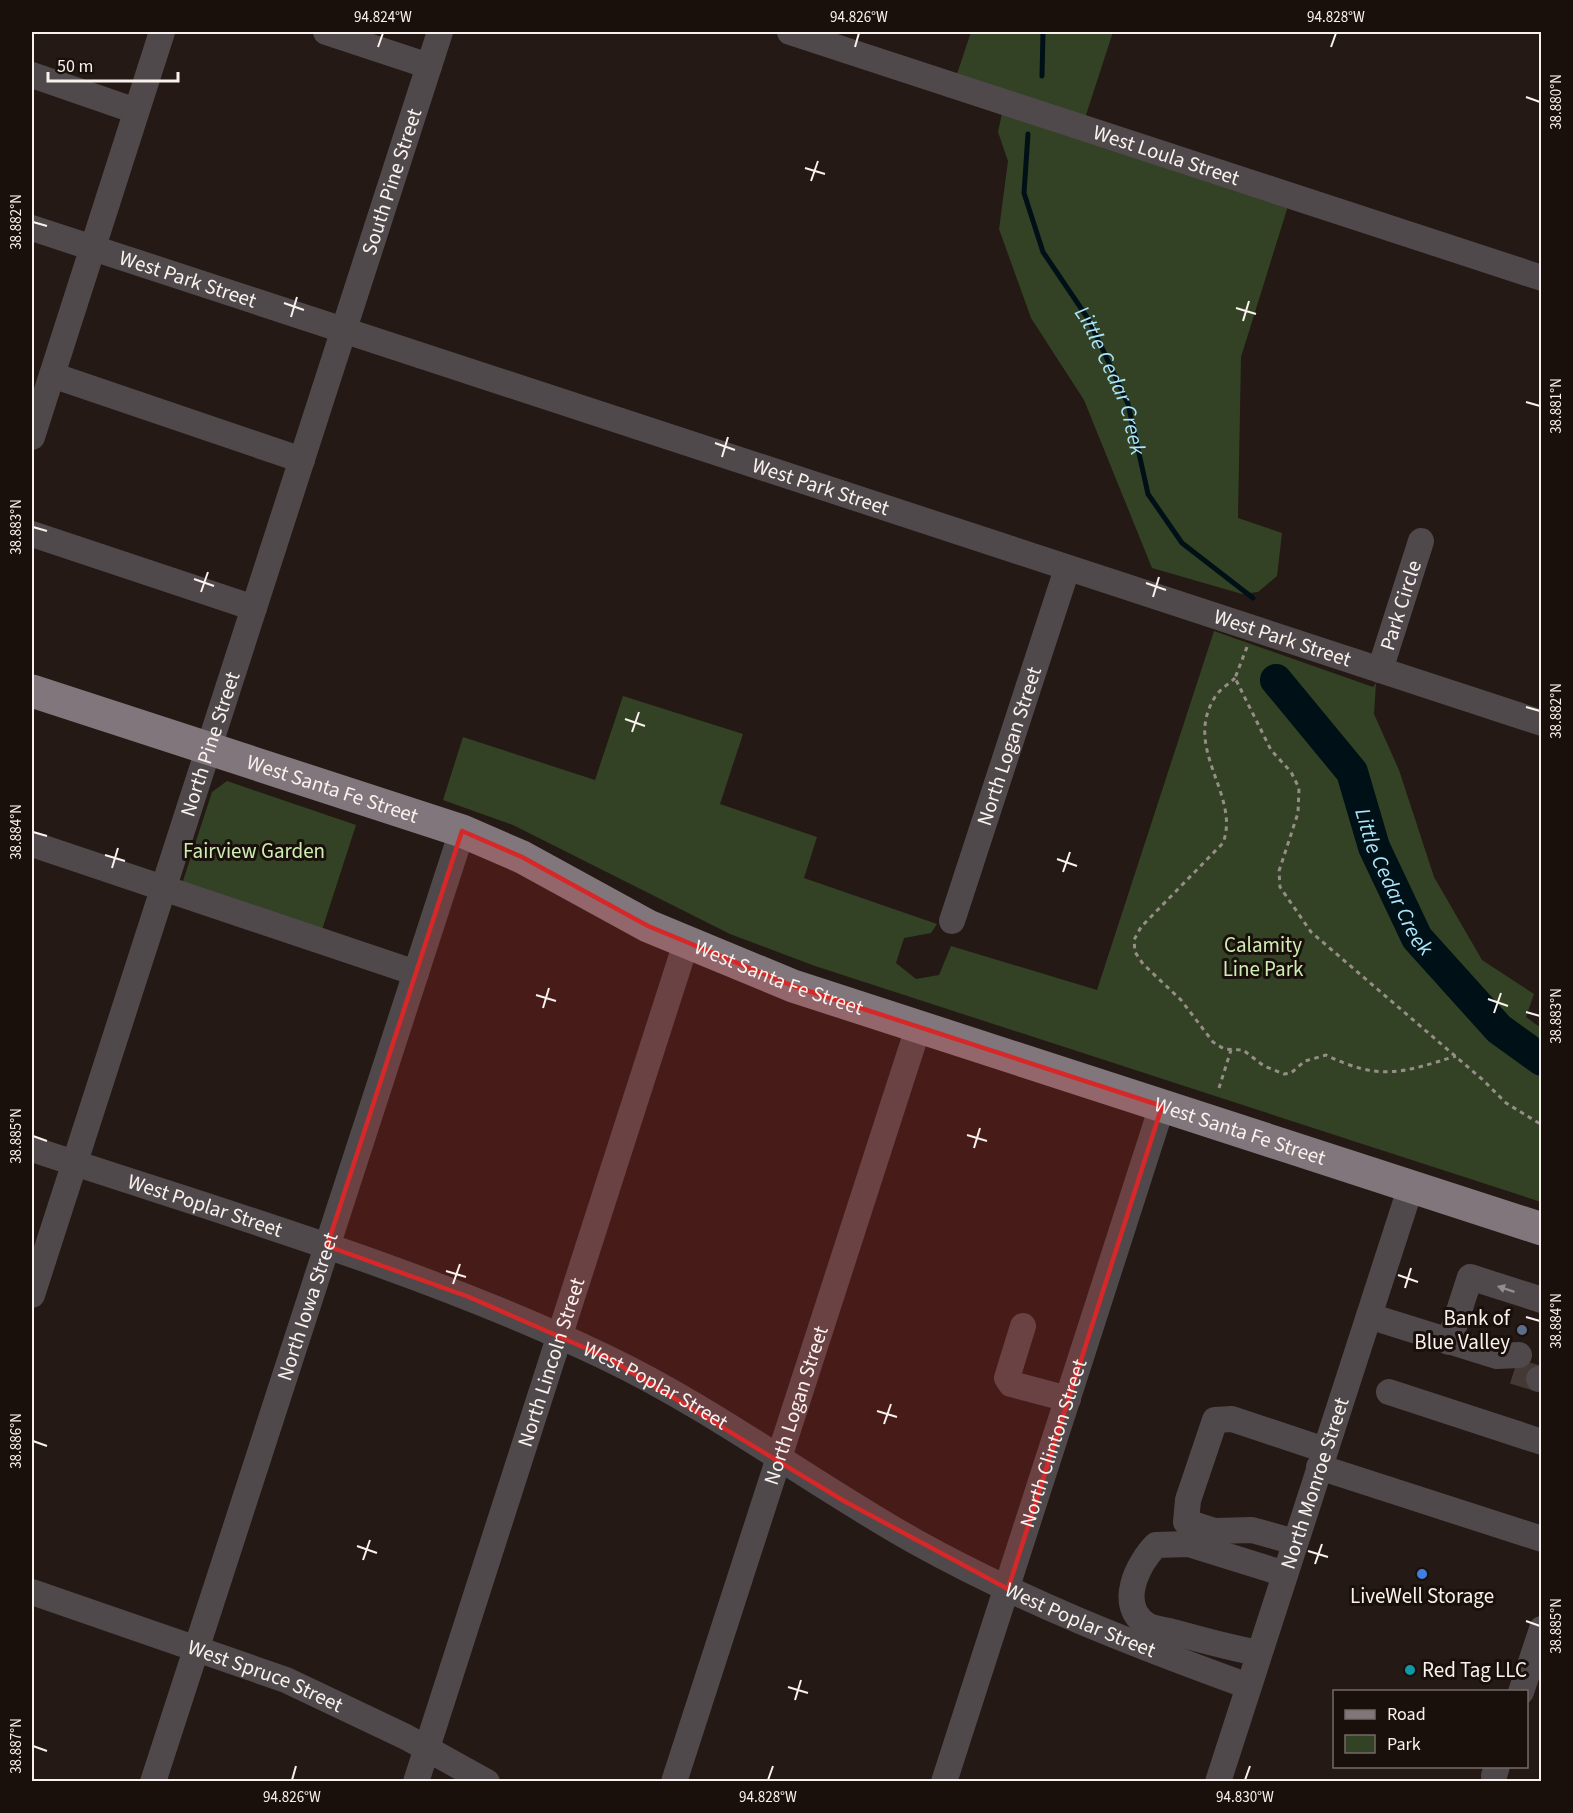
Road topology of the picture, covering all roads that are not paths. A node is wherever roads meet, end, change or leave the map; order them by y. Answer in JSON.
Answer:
{"nodes":[{"id":1,"x":162,"y":32,"type":"edge"},
{"id":2,"x":326,"y":32,"type":"edge"},
{"id":3,"x":440,"y":32,"type":"edge"},
{"id":4,"x":790,"y":32,"type":"edge"},
{"id":5,"x":429,"y":66,"type":"junction"},
{"id":6,"x":32,"y":75,"type":"edge"},
{"id":7,"x":136,"y":111,"type":"junction"},
{"id":8,"x":32,"y":228,"type":"edge"},
{"id":9,"x":93,"y":248,"type":"junction"},
{"id":10,"x":1542,"y":278,"type":"edge"},
{"id":11,"x":343,"y":330,"type":"junction"},
{"id":12,"x":52,"y":375,"type":"junction"},
{"id":13,"x":32,"y":437,"type":"edge"},
{"id":14,"x":302,"y":460,"type":"junction"},
{"id":15,"x":32,"y":534,"type":"edge"},
{"id":16,"x":1421,"y":541,"type":"dead end"},
{"id":17,"x":1067,"y":569,"type":"junction"},
{"id":18,"x":254,"y":608,"type":"junction"},
{"id":19,"x":1380,"y":670,"type":"junction"},
{"id":20,"x":32,"y":691,"type":"edge"},
{"id":21,"x":1542,"y":723,"type":"edge"},
{"id":22,"x":209,"y":747,"type":"junction"},
{"id":23,"x":462,"y":831,"type":"junction"},
{"id":24,"x":32,"y":844,"type":"edge"},
{"id":25,"x":164,"y":888,"type":"junction"},
{"id":26,"x":952,"y":921,"type":"dead end"},
{"id":27,"x":686,"y":943,"type":"junction"},
{"id":28,"x":416,"y":973,"type":"junction"},
{"id":29,"x":918,"y":1028,"type":"junction"},
{"id":30,"x":1162,"y":1106,"type":"junction"},
{"id":31,"x":32,"y":1149,"type":"edge"},
{"id":32,"x":74,"y":1163,"type":"junction"},
{"id":33,"x":1411,"y":1186,"type":"junction"},
{"id":34,"x":1542,"y":1229,"type":"edge"},
{"id":35,"x":327,"y":1246,"type":"junction"},
{"id":36,"x":32,"y":1295,"type":"edge"},
{"id":37,"x":1542,"y":1300,"type":"edge"},
{"id":38,"x":1369,"y":1316,"type":"junction"},
{"id":39,"x":1023,"y":1326,"type":"dead end"},
{"id":40,"x":560,"y":1336,"type":"junction"},
{"id":41,"x":1449,"y":1342,"type":"junction"},
{"id":42,"x":1511,"y":1361,"type":"tunnel mouth"},
{"id":43,"x":1389,"y":1392,"type":"dead end"},
{"id":44,"x":1068,"y":1399,"type":"junction"},
{"id":45,"x":1542,"y":1442,"type":"edge"},
{"id":46,"x":778,"y":1458,"type":"junction"},
{"id":47,"x":1322,"y":1458,"type":"junction"},
{"id":48,"x":1542,"y":1539,"type":"edge"},
{"id":49,"x":1295,"y":1542,"type":"junction"},
{"id":50,"x":1285,"y":1574,"type":"junction"},
{"id":51,"x":1008,"y":1589,"type":"junction"},
{"id":52,"x":32,"y":1592,"type":"edge"},
{"id":53,"x":1542,"y":1629,"type":"edge"},
{"id":54,"x":1143,"y":1635,"type":"junction"},
{"id":55,"x":197,"y":1647,"type":"junction"},
{"id":56,"x":1259,"y":1653,"type":"junction"},
{"id":57,"x":1248,"y":1686,"type":"junction"},
{"id":58,"x":1522,"y":1690,"type":"edge"},
{"id":59,"x":426,"y":1749,"type":"junction"},
{"id":60,"x":153,"y":1782,"type":"edge"},
{"id":61,"x":416,"y":1782,"type":"edge"},
{"id":62,"x":487,"y":1782,"type":"edge"},
{"id":63,"x":674,"y":1782,"type":"edge"},
{"id":64,"x":944,"y":1782,"type":"edge"},
{"id":65,"x":1218,"y":1782,"type":"edge"}],
"edges":[{"from":1,"to":7,"type":"street"},
{"from":2,"to":5,"type":"street"},
{"from":3,"to":5,"type":"street","name":"South Pine Street"},
{"from":4,"to":10,"type":"street","name":"West Loula Street"},
{"from":5,"to":11,"type":"street","name":"South Pine Street"},
{"from":6,"to":7,"type":"street"},
{"from":7,"to":9,"type":"street"},
{"from":8,"to":9,"type":"street","name":"West Park Street"},
{"from":9,"to":11,"type":"street","name":"West Park Street"},
{"from":9,"to":12,"type":"street"},
{"from":11,"to":14,"type":"street","name":"North Pine Street"},
{"from":11,"to":17,"type":"street","name":"West Park Street"},
{"from":12,"to":13,"type":"street"},
{"from":12,"to":14,"type":"street"},
{"from":14,"to":18,"type":"street","name":"North Pine Street"},
{"from":15,"to":18,"type":"street"},
{"from":16,"to":19,"type":"street","name":"Park Circle"},
{"from":17,"to":19,"type":"street","name":"West Park Street"},
{"from":17,"to":26,"type":"street","name":"North Logan Street"},
{"from":18,"to":22,"type":"street","name":"North Pine Street"},
{"from":19,"to":21,"type":"street","name":"West Park Street"},
{"from":20,"to":22,"type":"main road","name":"West Santa Fe Street"},
{"from":22,"to":23,"type":"main road","name":"West Santa Fe Street"},
{"from":22,"to":25,"type":"street","name":"North Pine Street"},
{"from":23,"to":27,"type":"main road","name":"West Santa Fe Street"},
{"from":23,"to":28,"type":"street","name":"North Iowa Street"},
{"from":24,"to":25,"type":"street"},
{"from":25,"to":28,"type":"street"},
{"from":25,"to":32,"type":"street","name":"North Pine Street"},
{"from":27,"to":29,"type":"main road","name":"West Santa Fe Street"},
{"from":27,"to":40,"type":"street","name":"North Lincoln Street"},
{"from":28,"to":35,"type":"street","name":"North Iowa Street"},
{"from":29,"to":30,"type":"main road","name":"West Santa Fe Street"},
{"from":29,"to":46,"type":"street","name":"North Logan Street"},
{"from":30,"to":33,"type":"main road","name":"West Santa Fe Street"},
{"from":30,"to":44,"type":"street","name":"North Clinton Street"},
{"from":31,"to":32,"type":"street","name":"West Poplar Street"},
{"from":32,"to":35,"type":"street","name":"West Poplar Street"},
{"from":32,"to":36,"type":"street","name":"North Pine Street"},
{"from":33,"to":34,"type":"main road","name":"West Santa Fe Street"},
{"from":33,"to":38,"type":"street","name":"North Monroe Street"},
{"from":35,"to":40,"type":"street","name":"West Poplar Street"},
{"from":35,"to":55,"type":"street","name":"North Iowa Street"},
{"from":37,"to":41,"type":"street","one_way":true},
{"from":38,"to":41,"type":"street"},
{"from":38,"to":47,"type":"street","name":"North Monroe Street"},
{"from":39,"to":44,"type":"street"},
{"from":40,"to":46,"type":"street","name":"West Poplar Street"},
{"from":40,"to":59,"type":"street","name":"North Lincoln Street"},
{"from":41,"to":42,"type":"street"},
{"from":43,"to":45,"type":"street"},
{"from":44,"to":51,"type":"street","name":"North Clinton Street"},
{"from":46,"to":51,"type":"street","name":"West Poplar Street"},
{"from":46,"to":63,"type":"street","name":"North Logan Street"},
{"from":47,"to":48,"type":"street"},
{"from":47,"to":49,"type":"street","name":"North Monroe Street"},
{"from":47,"to":49,"type":"street"},
{"from":49,"to":50,"type":"street","name":"North Monroe Street"},
{"from":50,"to":54,"type":"street"},
{"from":50,"to":56,"type":"street","name":"North Monroe Street"},
{"from":51,"to":54,"type":"street","name":"West Poplar Street"},
{"from":51,"to":64,"type":"street","name":"North Clinton Street"},
{"from":52,"to":55,"type":"street","name":"West Spruce Street"},
{"from":53,"to":58,"type":"street"},
{"from":54,"to":56,"type":"street"},
{"from":54,"to":57,"type":"street","name":"West Poplar Street"},
{"from":55,"to":59,"type":"street","name":"West Spruce Street"},
{"from":55,"to":60,"type":"street","name":"North Iowa Street"},
{"from":56,"to":57,"type":"street","name":"North Monroe Street"},
{"from":57,"to":65,"type":"street","name":"North Monroe Street"},
{"from":59,"to":61,"type":"street","name":"North Lincoln Street"},
{"from":59,"to":62,"type":"street","name":"West Spruce Street"}]}
